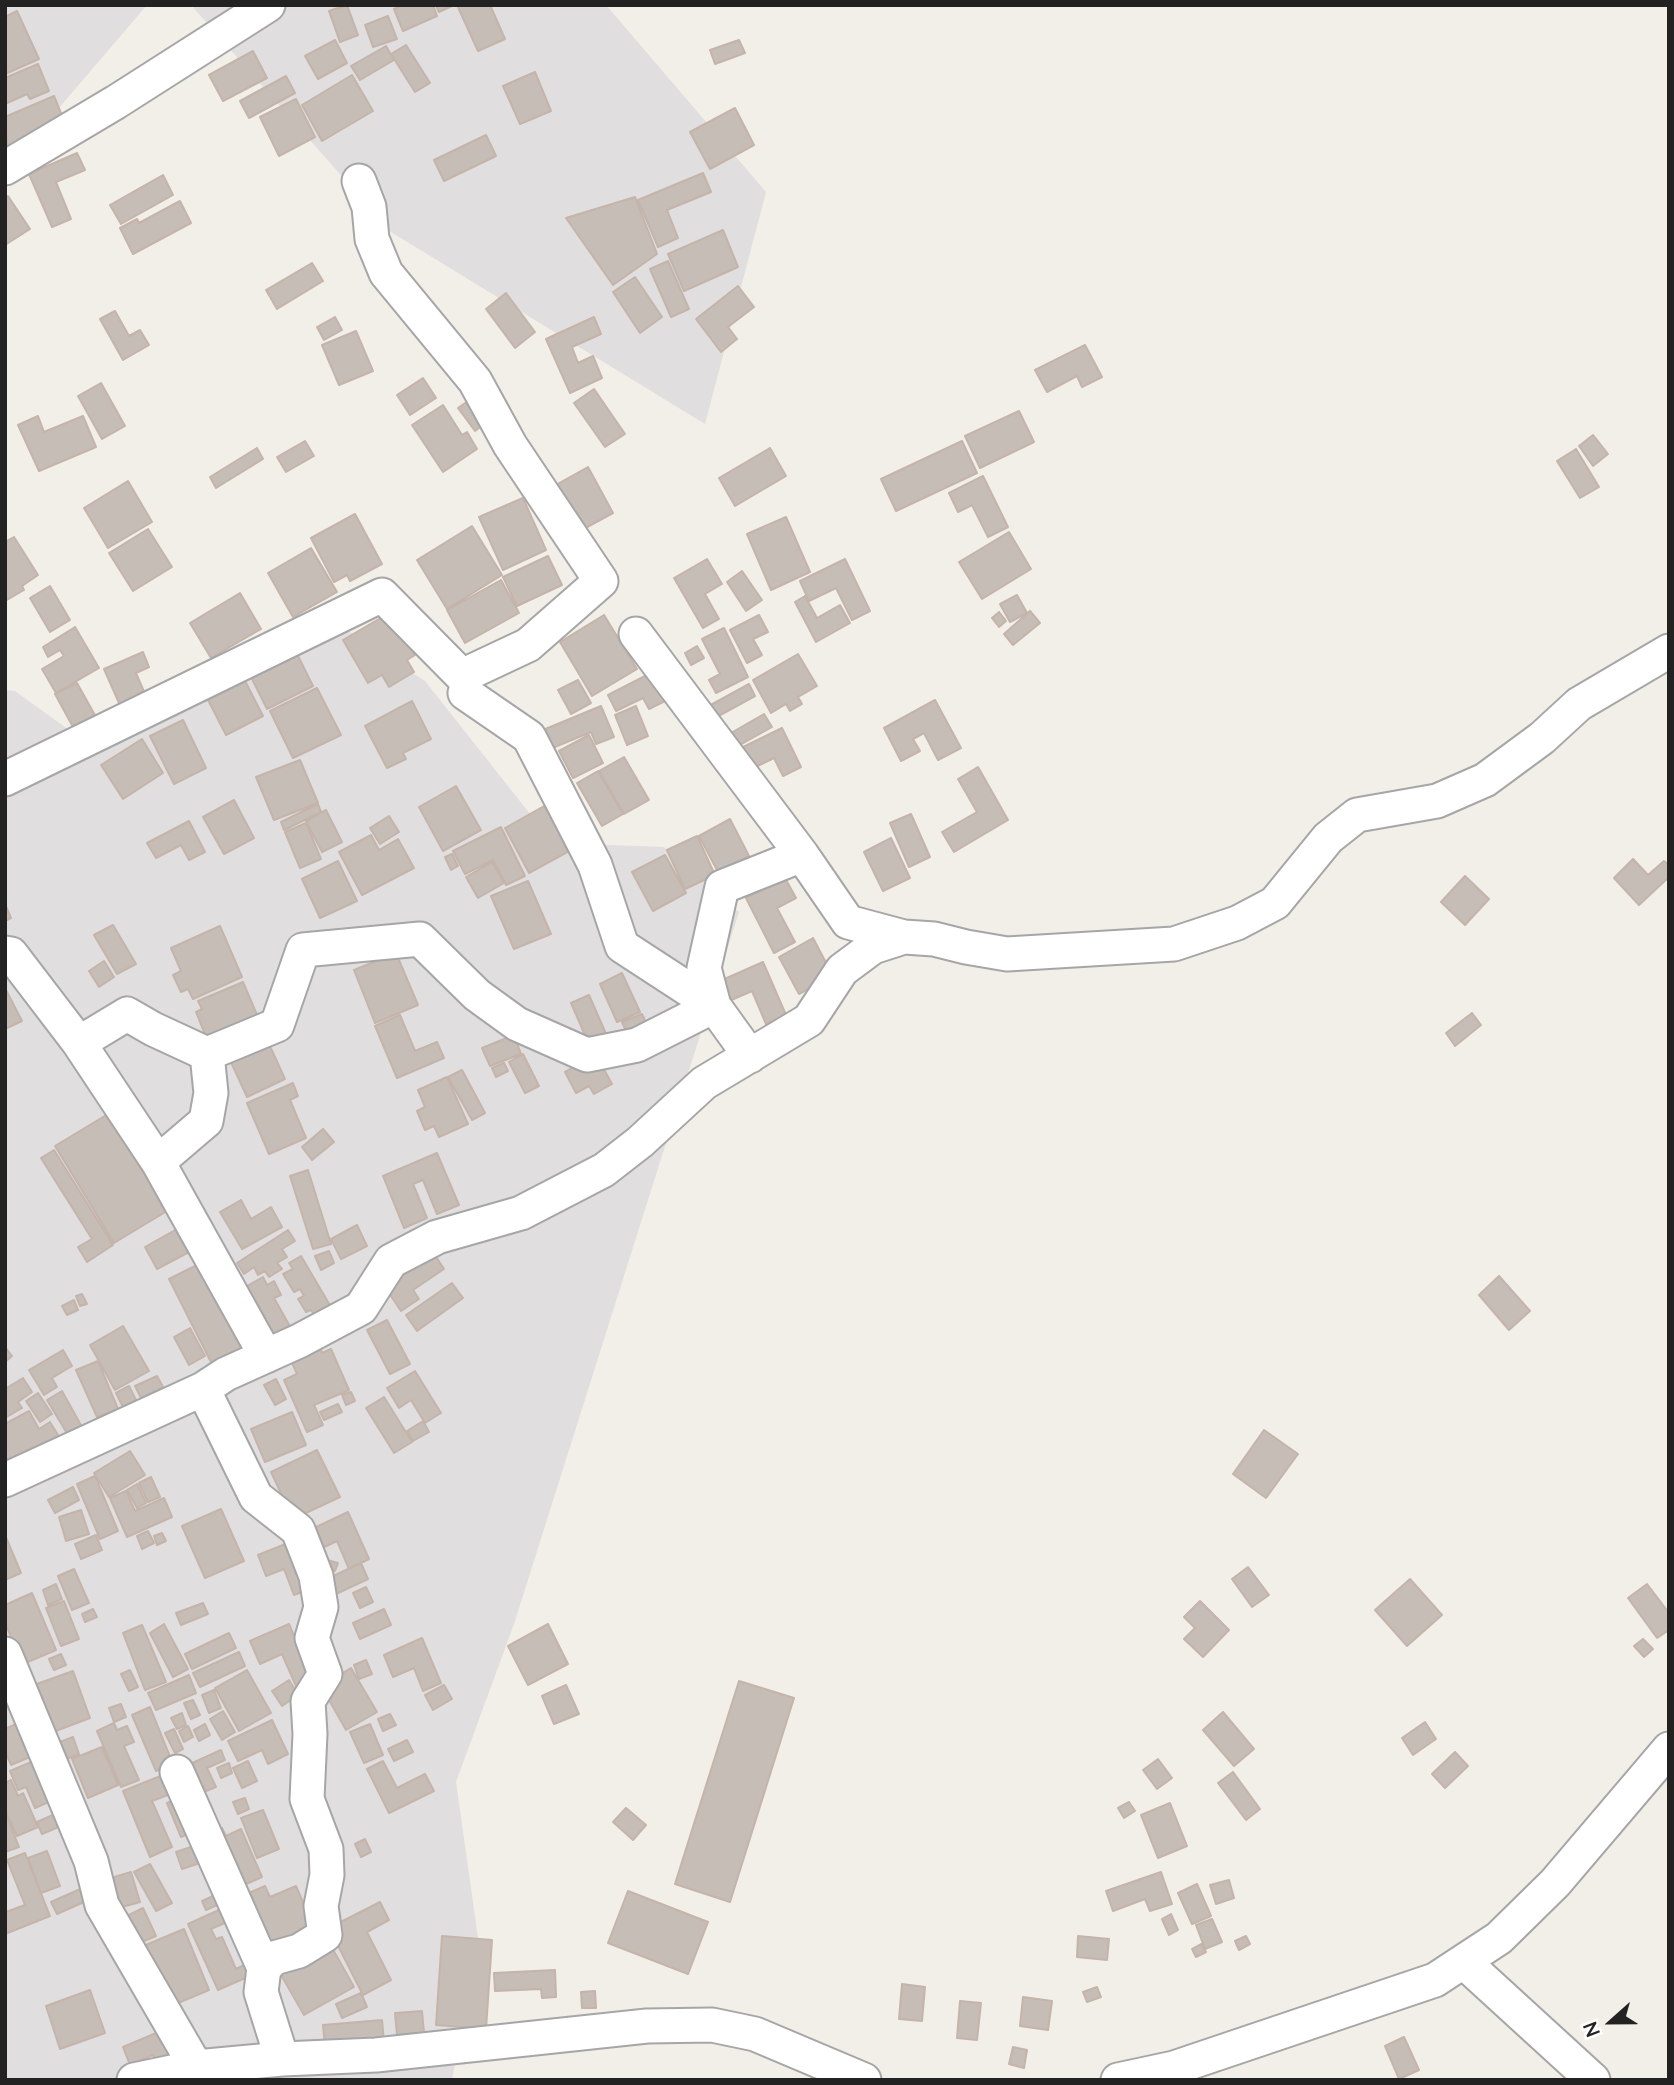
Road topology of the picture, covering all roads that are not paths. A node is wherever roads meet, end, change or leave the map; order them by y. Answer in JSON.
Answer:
{"nodes":[{"id":1,"x":268,"y":5,"type":"edge"},
{"id":2,"x":5,"y":168,"type":"edge"},
{"id":3,"x":359,"y":181,"type":"dead end"},
{"id":4,"x":636,"y":634,"type":"dead end"},
{"id":5,"x":1669,"y":651,"type":"edge"},
{"id":6,"x":465,"y":693,"type":"dead end"},
{"id":7,"x":5,"y":779,"type":"edge"},
{"id":8,"x":802,"y":855,"type":"junction"},
{"id":9,"x":904,"y":937,"type":"junction"},
{"id":10,"x":5,"y":953,"type":"edge"},
{"id":11,"x":713,"y":1006,"type":"junction"},
{"id":12,"x":79,"y":1043,"type":"junction"},
{"id":13,"x":207,"y":1054,"type":"junction"},
{"id":14,"x":750,"y":1056,"type":"junction"},
{"id":15,"x":158,"y":1162,"type":"junction"},
{"id":16,"x":266,"y":1356,"type":"junction"},
{"id":17,"x":203,"y":1389,"type":"junction"},
{"id":18,"x":5,"y":1480,"type":"edge"},
{"id":19,"x":5,"y":1654,"type":"edge"},
{"id":20,"x":1669,"y":1749,"type":"edge"},
{"id":21,"x":177,"y":1772,"type":"dead end"},
{"id":22,"x":1464,"y":1962,"type":"junction"},
{"id":23,"x":264,"y":1968,"type":"junction"},
{"id":24,"x":282,"y":2059,"type":"junction"},
{"id":25,"x":196,"y":2067,"type":"junction"},
{"id":26,"x":134,"y":2080,"type":"edge"},
{"id":27,"x":864,"y":2080,"type":"edge"},
{"id":28,"x":1118,"y":2080,"type":"edge"},
{"id":29,"x":1593,"y":2080,"type":"edge"}],
"edges":[{"from":1,"to":2,"type":"street"},
{"from":3,"to":7,"type":"street"},
{"from":4,"to":8,"type":"street"},
{"from":5,"to":9,"type":"street"},
{"from":6,"to":11,"type":"street"},
{"from":8,"to":9,"type":"street"},
{"from":8,"to":11,"type":"street"},
{"from":9,"to":14,"type":"street"},
{"from":10,"to":12,"type":"street"},
{"from":11,"to":13,"type":"street"},
{"from":11,"to":14,"type":"street"},
{"from":12,"to":13,"type":"street"},
{"from":12,"to":15,"type":"street"},
{"from":13,"to":15,"type":"street"},
{"from":14,"to":16,"type":"street"},
{"from":15,"to":16,"type":"street"},
{"from":16,"to":17,"type":"street"},
{"from":17,"to":18,"type":"street"},
{"from":17,"to":23,"type":"street"},
{"from":19,"to":25,"type":"street"},
{"from":20,"to":22,"type":"street"},
{"from":21,"to":23,"type":"street"},
{"from":22,"to":28,"type":"street"},
{"from":22,"to":29,"type":"street"},
{"from":23,"to":24,"type":"street"},
{"from":24,"to":25,"type":"street"},
{"from":24,"to":27,"type":"street"},
{"from":25,"to":26,"type":"street"}]}
